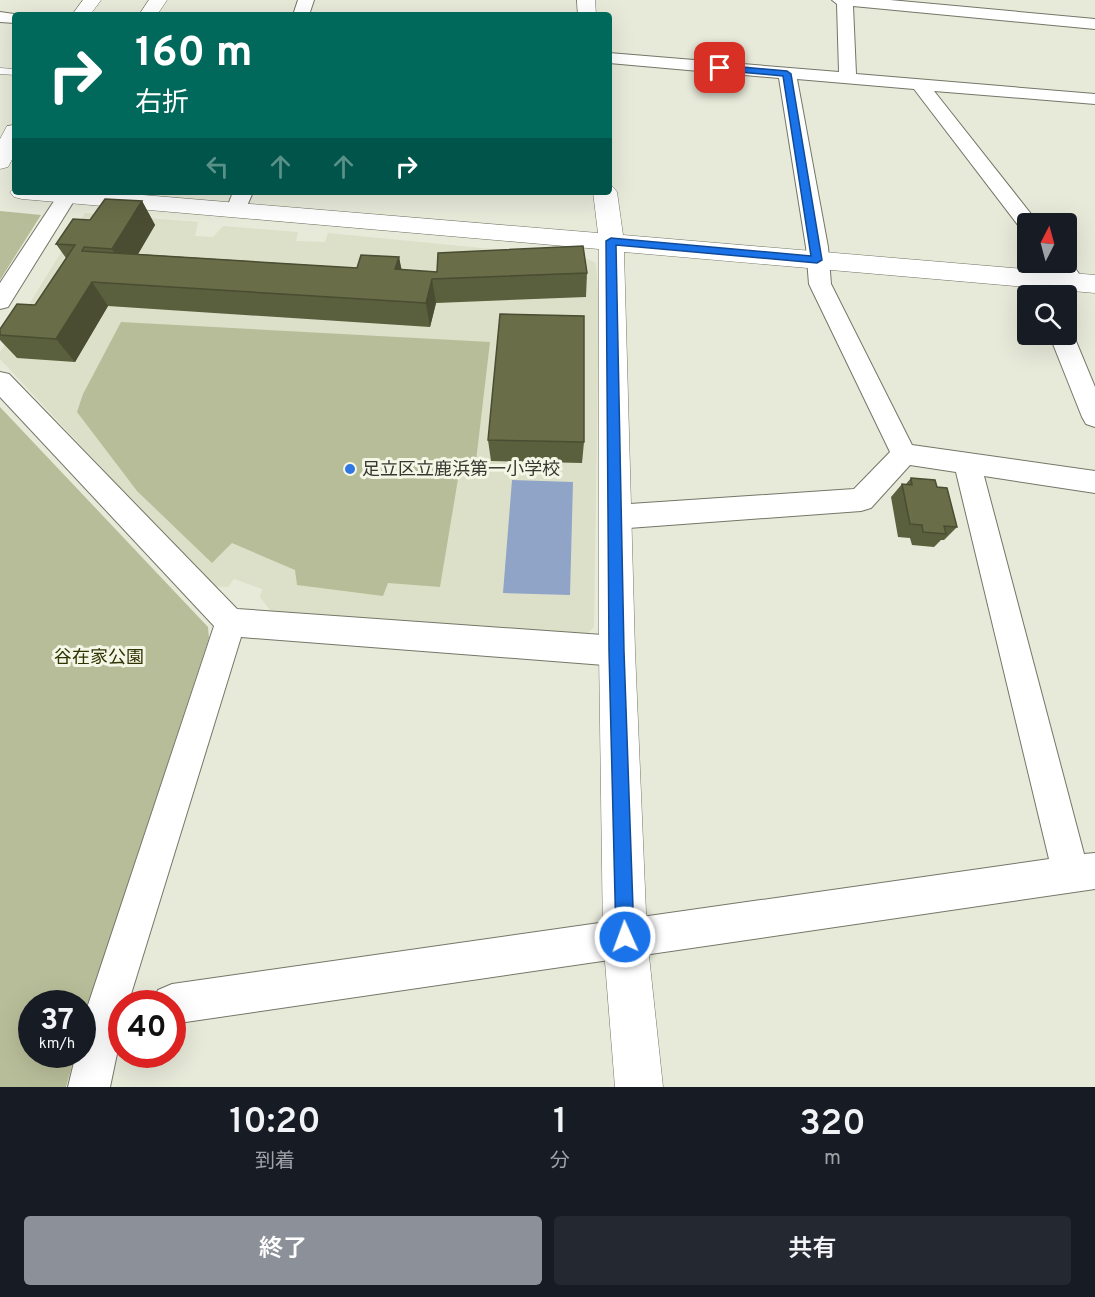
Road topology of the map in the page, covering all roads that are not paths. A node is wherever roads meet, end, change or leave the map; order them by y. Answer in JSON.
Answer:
{"nodes":[{"id":1,"x":840,"y":0,"type":"edge"},
{"id":2,"x":845,"y":0,"type":"edge"},
{"id":3,"x":1095,"y":24,"type":"edge"},
{"id":4,"x":612,"y":58,"type":"edge"},
{"id":5,"x":787,"y":74,"type":"junction"},
{"id":6,"x":848,"y":79,"type":"junction"},
{"id":7,"x":920,"y":85,"type":"junction"},
{"id":8,"x":1095,"y":99,"type":"edge"},
{"id":9,"x":12,"y":137,"type":"edge"},
{"id":10,"x":0,"y":162,"type":"edge"},
{"id":11,"x":67,"y":195,"type":"edge"},
{"id":12,"x":93,"y":195,"type":"edge"},
{"id":13,"x":605,"y":195,"type":"edge"},
{"id":14,"x":240,"y":201,"type":"edge"},
{"id":15,"x":1019,"y":213,"type":"edge"},
{"id":16,"x":611,"y":241,"type":"junction"},
{"id":17,"x":817,"y":260,"type":"junction"},
{"id":18,"x":1073,"y":273,"type":"edge"},
{"id":19,"x":1085,"y":283,"type":"edge"},
{"id":20,"x":1024,"y":285,"type":"edge"},
{"id":21,"x":1063,"y":285,"type":"edge"},
{"id":22,"x":0,"y":301,"type":"edge"},
{"id":23,"x":1066,"y":345,"type":"edge"},
{"id":24,"x":0,"y":381,"type":"edge"},
{"id":25,"x":1095,"y":417,"type":"edge"},
{"id":26,"x":904,"y":454,"type":"junction"},
{"id":27,"x":967,"y":463,"type":"junction"},
{"id":28,"x":1095,"y":482,"type":"edge"},
{"id":29,"x":615,"y":517,"type":"junction"},
{"id":30,"x":230,"y":622,"type":"junction"},
{"id":31,"x":617,"y":651,"type":"junction"},
{"id":32,"x":1083,"y":873,"type":"edge"},
{"id":33,"x":625,"y":937,"type":"junction"},
{"id":34,"x":120,"y":990,"type":"edge"},
{"id":35,"x":186,"y":1002,"type":"edge"},
{"id":36,"x":108,"y":1028,"type":"edge"},
{"id":37,"x":89,"y":1087,"type":"edge"},
{"id":38,"x":639,"y":1087,"type":"edge"}],
"edges":[{"from":1,"to":2,"type":"street"},
{"from":2,"to":3,"type":"street"},
{"from":2,"to":6,"type":"street"},
{"from":4,"to":5,"type":"street"},
{"from":5,"to":6,"type":"street"},
{"from":5,"to":17,"type":"street"},
{"from":6,"to":7,"type":"street"},
{"from":7,"to":8,"type":"street"},
{"from":7,"to":15,"type":"street"},
{"from":9,"to":10,"type":"street"},
{"from":11,"to":22,"type":"street"},
{"from":12,"to":14,"type":"street"},
{"from":13,"to":16,"type":"street"},
{"from":14,"to":16,"type":"street"},
{"from":16,"to":17,"type":"street"},
{"from":16,"to":29,"type":"street"},
{"from":17,"to":20,"type":"street"},
{"from":17,"to":26,"type":"street"},
{"from":18,"to":19,"type":"street"},
{"from":19,"to":21,"type":"street"},
{"from":23,"to":25,"type":"street"},
{"from":24,"to":30,"type":"street"},
{"from":26,"to":27,"type":"street"},
{"from":26,"to":29,"type":"street"},
{"from":27,"to":28,"type":"street"},
{"from":27,"to":32,"type":"street"},
{"from":29,"to":31,"type":"street"},
{"from":30,"to":31,"type":"street"},
{"from":30,"to":34,"type":"street"},
{"from":31,"to":33,"type":"street"},
{"from":32,"to":33,"type":"street"},
{"from":33,"to":35,"type":"street"},
{"from":33,"to":38,"type":"street"},
{"from":36,"to":37,"type":"street"}]}
